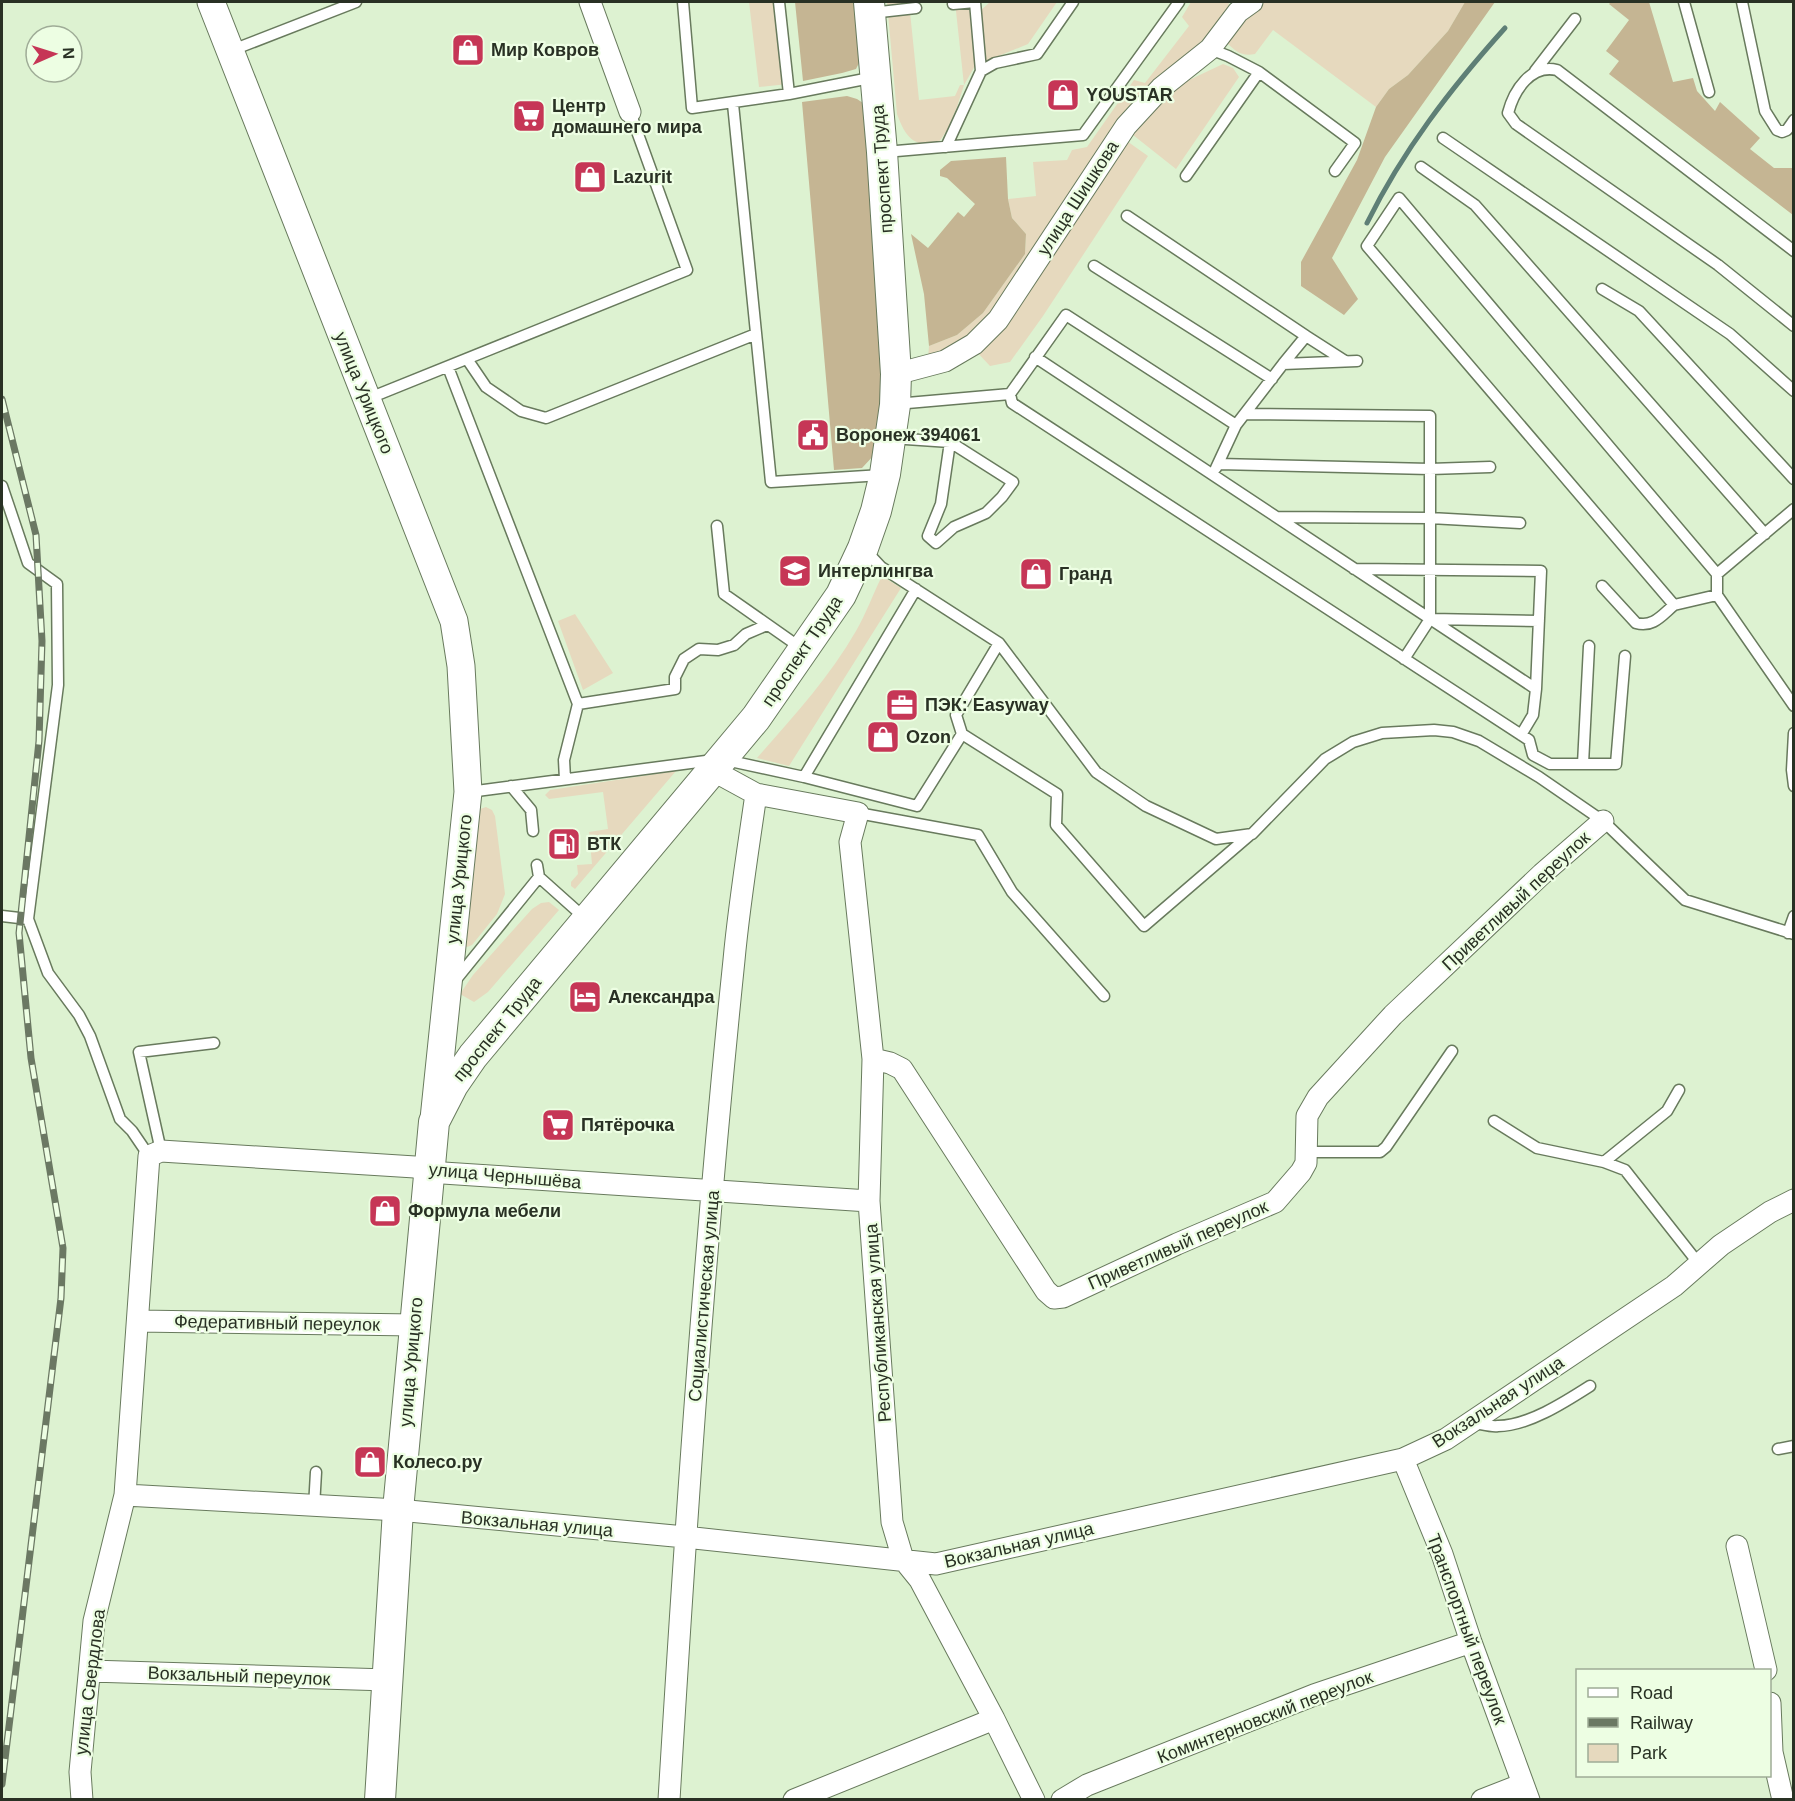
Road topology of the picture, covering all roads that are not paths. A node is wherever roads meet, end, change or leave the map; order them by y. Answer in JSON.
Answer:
{"nodes":[{"id":1,"x":211,"y":2,"type":"edge"},
{"id":2,"x":356,"y":2,"type":"edge"},
{"id":3,"x":590,"y":2,"type":"edge"},
{"id":4,"x":683,"y":2,"type":"edge"},
{"id":5,"x":779,"y":2,"type":"edge"},
{"id":6,"x":975,"y":2,"type":"edge"},
{"id":7,"x":1073,"y":2,"type":"edge"},
{"id":8,"x":1179,"y":2,"type":"edge"},
{"id":9,"x":1684,"y":2,"type":"edge"},
{"id":10,"x":1742,"y":2,"type":"edge"},
{"id":11,"x":952,"y":4,"type":"dead end"},
{"id":12,"x":1242,"y":5,"type":"edge"},
{"id":13,"x":870,"y":7,"type":"edge"},
{"id":14,"x":915,"y":8,"type":"dead end"},
{"id":15,"x":1575,"y":19,"type":"dead end"},
{"id":16,"x":1210,"y":50,"type":"junction"},
{"id":17,"x":230,"y":51,"type":"junction"},
{"id":18,"x":981,"y":71,"type":"junction"},
{"id":19,"x":1534,"y":71,"type":"junction"},
{"id":20,"x":1259,"y":72,"type":"junction"},
{"id":21,"x":875,"y":77,"type":"junction"},
{"id":22,"x":1709,"y":92,"type":"dead end"},
{"id":23,"x":789,"y":94,"type":"junction"},
{"id":24,"x":733,"y":104,"type":"junction"},
{"id":25,"x":630,"y":112,"type":"joint"},
{"id":26,"x":1794,"y":120,"type":"edge"},
{"id":27,"x":1443,"y":138,"type":"dead end"},
{"id":28,"x":946,"y":147,"type":"junction"},
{"id":29,"x":882,"y":152,"type":"junction"},
{"id":30,"x":1421,"y":167,"type":"dead end"},
{"id":31,"x":1335,"y":171,"type":"dead end"},
{"id":32,"x":1186,"y":176,"type":"dead end"},
{"id":33,"x":1127,"y":216,"type":"dead end"},
{"id":34,"x":1794,"y":250,"type":"edge"},
{"id":35,"x":1094,"y":266,"type":"dead end"},
{"id":36,"x":1602,"y":289,"type":"dead end"},
{"id":37,"x":1794,"y":326,"type":"edge"},
{"id":38,"x":756,"y":334,"type":"junction"},
{"id":39,"x":1306,"y":336,"type":"junction"},
{"id":40,"x":1035,"y":357,"type":"junction"},
{"id":41,"x":467,"y":359,"type":"junction"},
{"id":42,"x":1345,"y":361,"type":"junction"},
{"id":43,"x":1357,"y":361,"type":"dead end"},
{"id":44,"x":1283,"y":364,"type":"junction"},
{"id":45,"x":448,"y":367,"type":"junction"},
{"id":46,"x":896,"y":374,"type":"junction"},
{"id":47,"x":1272,"y":379,"type":"junction"},
{"id":48,"x":1794,"y":391,"type":"edge"},
{"id":49,"x":1010,"y":394,"type":"junction"},
{"id":50,"x":367,"y":399,"type":"junction"},
{"id":51,"x":895,"y":405,"type":"junction"},
{"id":52,"x":1245,"y":414,"type":"junction"},
{"id":53,"x":1236,"y":425,"type":"junction"},
{"id":54,"x":891,"y":438,"type":"junction"},
{"id":55,"x":950,"y":442,"type":"junction"},
{"id":56,"x":1218,"y":464,"type":"junction"},
{"id":57,"x":1490,"y":467,"type":"dead end"},
{"id":58,"x":1430,"y":469,"type":"junction"},
{"id":59,"x":885,"y":474,"type":"junction"},
{"id":60,"x":1213,"y":475,"type":"junction"},
{"id":61,"x":1794,"y":479,"type":"edge"},
{"id":62,"x":2,"y":486,"type":"edge"},
{"id":63,"x":1794,"y":510,"type":"edge"},
{"id":64,"x":1276,"y":518,"type":"junction"},
{"id":65,"x":1430,"y":518,"type":"junction"},
{"id":66,"x":1520,"y":523,"type":"dead end"},
{"id":67,"x":717,"y":526,"type":"dead end"},
{"id":68,"x":1765,"y":534,"type":"junction"},
{"id":69,"x":863,"y":548,"type":"junction"},
{"id":70,"x":1354,"y":569,"type":"junction"},
{"id":71,"x":1430,"y":571,"type":"junction"},
{"id":72,"x":1717,"y":574,"type":"junction"},
{"id":73,"x":1602,"y":586,"type":"dead end"},
{"id":74,"x":916,"y":589,"type":"junction"},
{"id":75,"x":1717,"y":595,"type":"junction"},
{"id":76,"x":1674,"y":605,"type":"junction"},
{"id":77,"x":1430,"y":619,"type":"junction"},
{"id":78,"x":1539,"y":621,"type":"junction"},
{"id":79,"x":766,"y":625,"type":"junction"},
{"id":80,"x":999,"y":643,"type":"junction"},
{"id":81,"x":1589,"y":646,"type":"dead end"},
{"id":82,"x":804,"y":650,"type":"junction"},
{"id":83,"x":1625,"y":656,"type":"dead end"},
{"id":84,"x":1404,"y":659,"type":"junction"},
{"id":85,"x":1536,"y":689,"type":"junction"},
{"id":86,"x":578,"y":704,"type":"junction"},
{"id":87,"x":1794,"y":706,"type":"edge"},
{"id":88,"x":1794,"y":733,"type":"edge"},
{"id":89,"x":962,"y":734,"type":"junction"},
{"id":90,"x":1521,"y":735,"type":"junction"},
{"id":91,"x":717,"y":764,"type":"junction"},
{"id":92,"x":1583,"y":764,"type":"junction"},
{"id":93,"x":804,"y":777,"type":"junction"},
{"id":94,"x":565,"y":779,"type":"junction"},
{"id":95,"x":511,"y":786,"type":"junction"},
{"id":96,"x":1794,"y":786,"type":"edge"},
{"id":97,"x":468,"y":792,"type":"junction"},
{"id":98,"x":756,"y":794,"type":"junction"},
{"id":99,"x":858,"y":813,"type":"junction"},
{"id":100,"x":1603,"y":820,"type":"junction"},
{"id":101,"x":533,"y":831,"type":"dead end"},
{"id":102,"x":1252,"y":834,"type":"junction"},
{"id":103,"x":537,"y":865,"type":"dead end"},
{"id":104,"x":538,"y":878,"type":"junction"},
{"id":105,"x":2,"y":915,"type":"edge"},
{"id":106,"x":1794,"y":916,"type":"edge"},
{"id":107,"x":28,"y":919,"type":"junction"},
{"id":108,"x":587,"y":920,"type":"junction"},
{"id":109,"x":1791,"y":933,"type":"edge"},
{"id":110,"x":447,"y":991,"type":"junction"},
{"id":111,"x":1104,"y":996,"type":"dead end"},
{"id":112,"x":214,"y":1043,"type":"dead end"},
{"id":113,"x":1452,"y":1051,"type":"dead end"},
{"id":114,"x":873,"y":1059,"type":"junction"},
{"id":115,"x":1679,"y":1090,"type":"dead end"},
{"id":116,"x":1494,"y":1121,"type":"dead end"},
{"id":117,"x":434,"y":1122,"type":"junction"},
{"id":118,"x":1306,"y":1152,"type":"junction"},
{"id":119,"x":153,"y":1157,"type":"junction"},
{"id":120,"x":1604,"y":1162,"type":"junction"},
{"id":121,"x":429,"y":1172,"type":"junction"},
{"id":122,"x":712,"y":1192,"type":"junction"},
{"id":123,"x":1794,"y":1200,"type":"edge"},
{"id":124,"x":869,"y":1201,"type":"junction"},
{"id":125,"x":1699,"y":1264,"type":"junction"},
{"id":126,"x":138,"y":1321,"type":"junction"},
{"id":127,"x":415,"y":1325,"type":"junction"},
{"id":128,"x":1590,"y":1386,"type":"dead end"},
{"id":129,"x":1471,"y":1422,"type":"junction"},
{"id":130,"x":1794,"y":1446,"type":"edge"},
{"id":131,"x":1778,"y":1449,"type":"dead end"},
{"id":132,"x":1403,"y":1459,"type":"junction"},
{"id":133,"x":316,"y":1472,"type":"dead end"},
{"id":134,"x":125,"y":1495,"type":"junction"},
{"id":135,"x":314,"y":1507,"type":"junction"},
{"id":136,"x":398,"y":1510,"type":"junction"},
{"id":137,"x":685,"y":1537,"type":"junction"},
{"id":138,"x":1737,"y":1545,"type":"dead end"},
{"id":139,"x":903,"y":1559,"type":"junction"},
{"id":140,"x":1471,"y":1642,"type":"junction"},
{"id":141,"x":1766,"y":1669,"type":"edge"},
{"id":142,"x":90,"y":1671,"type":"junction"},
{"id":143,"x":388,"y":1680,"type":"junction"},
{"id":144,"x":994,"y":1719,"type":"junction"},
{"id":145,"x":1771,"y":1728,"type":"edge"},
{"id":146,"x":1526,"y":1792,"type":"edge"},
{"id":147,"x":82,"y":1800,"type":"edge"},
{"id":148,"x":380,"y":1800,"type":"edge"},
{"id":149,"x":669,"y":1800,"type":"edge"},
{"id":150,"x":794,"y":1800,"type":"edge"},
{"id":151,"x":1034,"y":1800,"type":"edge"},
{"id":152,"x":1062,"y":1800,"type":"edge"},
{"id":153,"x":1482,"y":1800,"type":"edge"},
{"id":154,"x":1783,"y":1800,"type":"edge"}],
"edges":[{"from":1,"to":17,"type":"street","name":"улица Урицкого"},
{"from":2,"to":17,"type":"lane"},
{"from":3,"to":25,"type":"street"},
{"from":4,"to":24,"type":"lane"},
{"from":5,"to":23,"type":"lane"},
{"from":6,"to":11,"type":"lane"},
{"from":6,"to":18,"type":"lane"},
{"from":7,"to":18,"type":"lane"},
{"from":8,"to":28,"type":"lane"},
{"from":9,"to":22,"type":"lane"},
{"from":10,"to":26,"type":"lane"},
{"from":12,"to":16,"type":"street","name":"улица Шишкова"},
{"from":13,"to":14,"type":"lane"},
{"from":13,"to":21,"type":"main road","name":"проспект Труда"},
{"from":15,"to":19,"type":"lane"},
{"from":16,"to":20,"type":"lane"},
{"from":16,"to":46,"type":"street","name":"улица Шишкова"},
{"from":17,"to":50,"type":"street","name":"улица Урицкого"},
{"from":18,"to":28,"type":"lane"},
{"from":19,"to":34,"type":"lane"},
{"from":19,"to":37,"type":"lane"},
{"from":20,"to":31,"type":"lane"},
{"from":20,"to":32,"type":"lane"},
{"from":21,"to":23,"type":"lane"},
{"from":21,"to":29,"type":"main road","name":"проспект Труда"},
{"from":23,"to":24,"type":"lane"},
{"from":24,"to":38,"type":"lane"},
{"from":25,"to":41,"type":"lane"},
{"from":27,"to":48,"type":"lane"},
{"from":28,"to":29,"type":"lane"},
{"from":29,"to":46,"type":"main road","name":"проспект Труда"},
{"from":30,"to":68,"type":"lane"},
{"from":33,"to":39,"type":"lane"},
{"from":35,"to":47,"type":"lane"},
{"from":36,"to":61,"type":"lane"},
{"from":38,"to":41,"type":"lane"},
{"from":38,"to":59,"type":"lane"},
{"from":39,"to":42,"type":"lane"},
{"from":39,"to":44,"type":"lane"},
{"from":40,"to":49,"type":"lane"},
{"from":40,"to":53,"type":"lane"},
{"from":40,"to":60,"type":"lane"},
{"from":41,"to":45,"type":"lane"},
{"from":42,"to":43,"type":"lane"},
{"from":42,"to":44,"type":"lane"},
{"from":44,"to":47,"type":"lane"},
{"from":45,"to":50,"type":"lane"},
{"from":45,"to":86,"type":"lane"},
{"from":46,"to":51,"type":"main road","name":"проспект Труда"},
{"from":47,"to":52,"type":"lane"},
{"from":49,"to":51,"type":"lane"},
{"from":49,"to":84,"type":"lane"},
{"from":50,"to":97,"type":"street","name":"улица Урицкого"},
{"from":51,"to":54,"type":"main road","name":"проспект Труда"},
{"from":52,"to":53,"type":"lane"},
{"from":52,"to":58,"type":"lane"},
{"from":53,"to":56,"type":"lane"},
{"from":54,"to":55,"type":"lane"},
{"from":54,"to":59,"type":"main road","name":"проспект Труда"},
{"from":55,"to":55,"type":"lane"},
{"from":56,"to":58,"type":"lane"},
{"from":56,"to":60,"type":"lane"},
{"from":57,"to":58,"type":"lane"},
{"from":58,"to":65,"type":"lane"},
{"from":59,"to":69,"type":"main road","name":"проспект Труда"},
{"from":60,"to":64,"type":"lane"},
{"from":62,"to":107,"type":"lane"},
{"from":63,"to":68,"type":"lane"},
{"from":64,"to":65,"type":"lane"},
{"from":64,"to":70,"type":"lane"},
{"from":65,"to":66,"type":"lane"},
{"from":65,"to":71,"type":"lane"},
{"from":67,"to":79,"type":"lane"},
{"from":68,"to":72,"type":"lane"},
{"from":69,"to":74,"type":"lane"},
{"from":69,"to":82,"type":"main road","name":"проспект Труда"},
{"from":70,"to":71,"type":"lane"},
{"from":70,"to":77,"type":"lane"},
{"from":71,"to":77,"type":"lane"},
{"from":71,"to":78,"type":"lane"},
{"from":72,"to":75,"type":"lane"},
{"from":72,"to":76,"type":"lane"},
{"from":73,"to":76,"type":"lane"},
{"from":74,"to":80,"type":"lane"},
{"from":74,"to":93,"type":"lane"},
{"from":75,"to":76,"type":"lane"},
{"from":75,"to":87,"type":"lane"},
{"from":77,"to":78,"type":"lane"},
{"from":77,"to":84,"type":"lane"},
{"from":77,"to":85,"type":"lane"},
{"from":78,"to":85,"type":"lane"},
{"from":79,"to":82,"type":"lane"},
{"from":79,"to":86,"type":"lane"},
{"from":80,"to":89,"type":"lane"},
{"from":80,"to":102,"type":"lane"},
{"from":81,"to":92,"type":"lane"},
{"from":82,"to":91,"type":"main road","name":"проспект Труда"},
{"from":83,"to":92,"type":"lane"},
{"from":84,"to":90,"type":"lane"},
{"from":85,"to":90,"type":"lane"},
{"from":86,"to":94,"type":"lane"},
{"from":88,"to":96,"type":"lane"},
{"from":89,"to":93,"type":"lane"},
{"from":89,"to":102,"type":"lane"},
{"from":90,"to":92,"type":"lane"},
{"from":91,"to":93,"type":"lane"},
{"from":91,"to":94,"type":"lane"},
{"from":91,"to":98,"type":"street"},
{"from":91,"to":108,"type":"main road","name":"проспект Труда"},
{"from":94,"to":95,"type":"lane"},
{"from":95,"to":97,"type":"lane"},
{"from":95,"to":101,"type":"lane"},
{"from":97,"to":110,"type":"street","name":"улица Урицкого"},
{"from":98,"to":99,"type":"street"},
{"from":98,"to":122,"type":"street","name":"Социалистическая улица"},
{"from":99,"to":111,"type":"lane"},
{"from":99,"to":114,"type":"street","name":"Республиканская улица"},
{"from":100,"to":102,"type":"lane"},
{"from":100,"to":109,"type":"lane"},
{"from":100,"to":118,"type":"street","name":"Приветливый переулок"},
{"from":103,"to":104,"type":"lane"},
{"from":104,"to":108,"type":"lane"},
{"from":104,"to":110,"type":"lane"},
{"from":105,"to":107,"type":"lane"},
{"from":106,"to":109,"type":"lane"},
{"from":107,"to":119,"type":"lane"},
{"from":108,"to":117,"type":"main road","name":"проспект Труда"},
{"from":110,"to":117,"type":"street","name":"улица Урицкого"},
{"from":112,"to":119,"type":"lane"},
{"from":113,"to":118,"type":"lane"},
{"from":114,"to":118,"type":"street","name":"Приветливый переулок"},
{"from":114,"to":124,"type":"street","name":"Республиканская улица"},
{"from":115,"to":120,"type":"lane"},
{"from":116,"to":120,"type":"lane"},
{"from":117,"to":121,"type":"main road","name":"улица Урицкого"},
{"from":119,"to":121,"type":"street","name":"улица Чернышёва"},
{"from":119,"to":126,"type":"street","name":"улица Свердлова"},
{"from":120,"to":125,"type":"lane"},
{"from":121,"to":122,"type":"street","name":"улица Чернышёва"},
{"from":121,"to":127,"type":"main road","name":"улица Урицкого"},
{"from":122,"to":124,"type":"street","name":"улица Чернышёва"},
{"from":122,"to":137,"type":"street","name":"Социалистическая улица"},
{"from":123,"to":125,"type":"street","name":"Вокзальная улица"},
{"from":124,"to":139,"type":"street","name":"Республиканская улица"},
{"from":125,"to":129,"type":"street","name":"Вокзальная улица"},
{"from":126,"to":127,"type":"street","name":"Федеративный переулок"},
{"from":126,"to":134,"type":"street","name":"улица Свердлова"},
{"from":127,"to":136,"type":"main road","name":"улица Урицкого"},
{"from":128,"to":129,"type":"lane"},
{"from":129,"to":132,"type":"street","name":"Вокзальная улица"},
{"from":130,"to":131,"type":"lane"},
{"from":132,"to":139,"type":"street","name":"Вокзальная улица"},
{"from":132,"to":140,"type":"street","name":"Транспортный переулок"},
{"from":133,"to":135,"type":"lane"},
{"from":134,"to":135,"type":"street","name":"Вокзальная улица"},
{"from":134,"to":142,"type":"street","name":"улица Свердлова"},
{"from":135,"to":136,"type":"street","name":"Вокзальная улица"},
{"from":136,"to":137,"type":"street","name":"Вокзальная улица"},
{"from":136,"to":143,"type":"main road","name":"улица Урицкого"},
{"from":137,"to":139,"type":"street","name":"Вокзальная улица"},
{"from":137,"to":149,"type":"street","name":"Социалистическая улица"},
{"from":138,"to":141,"type":"street"},
{"from":139,"to":144,"type":"street","name":"Республиканская улица"},
{"from":140,"to":146,"type":"street","name":"Транспортный переулок"},
{"from":140,"to":152,"type":"street","name":"Коминтерновский переулок"},
{"from":142,"to":143,"type":"street","name":"Вокзальный переулок"},
{"from":142,"to":147,"type":"street","name":"улица Свердлова"},
{"from":143,"to":148,"type":"main road","name":"улица Урицкого"},
{"from":144,"to":150,"type":"street"},
{"from":144,"to":151,"type":"street","name":"Республиканская улица"},
{"from":145,"to":154,"type":"street"},
{"from":146,"to":153,"type":"street"}]}
